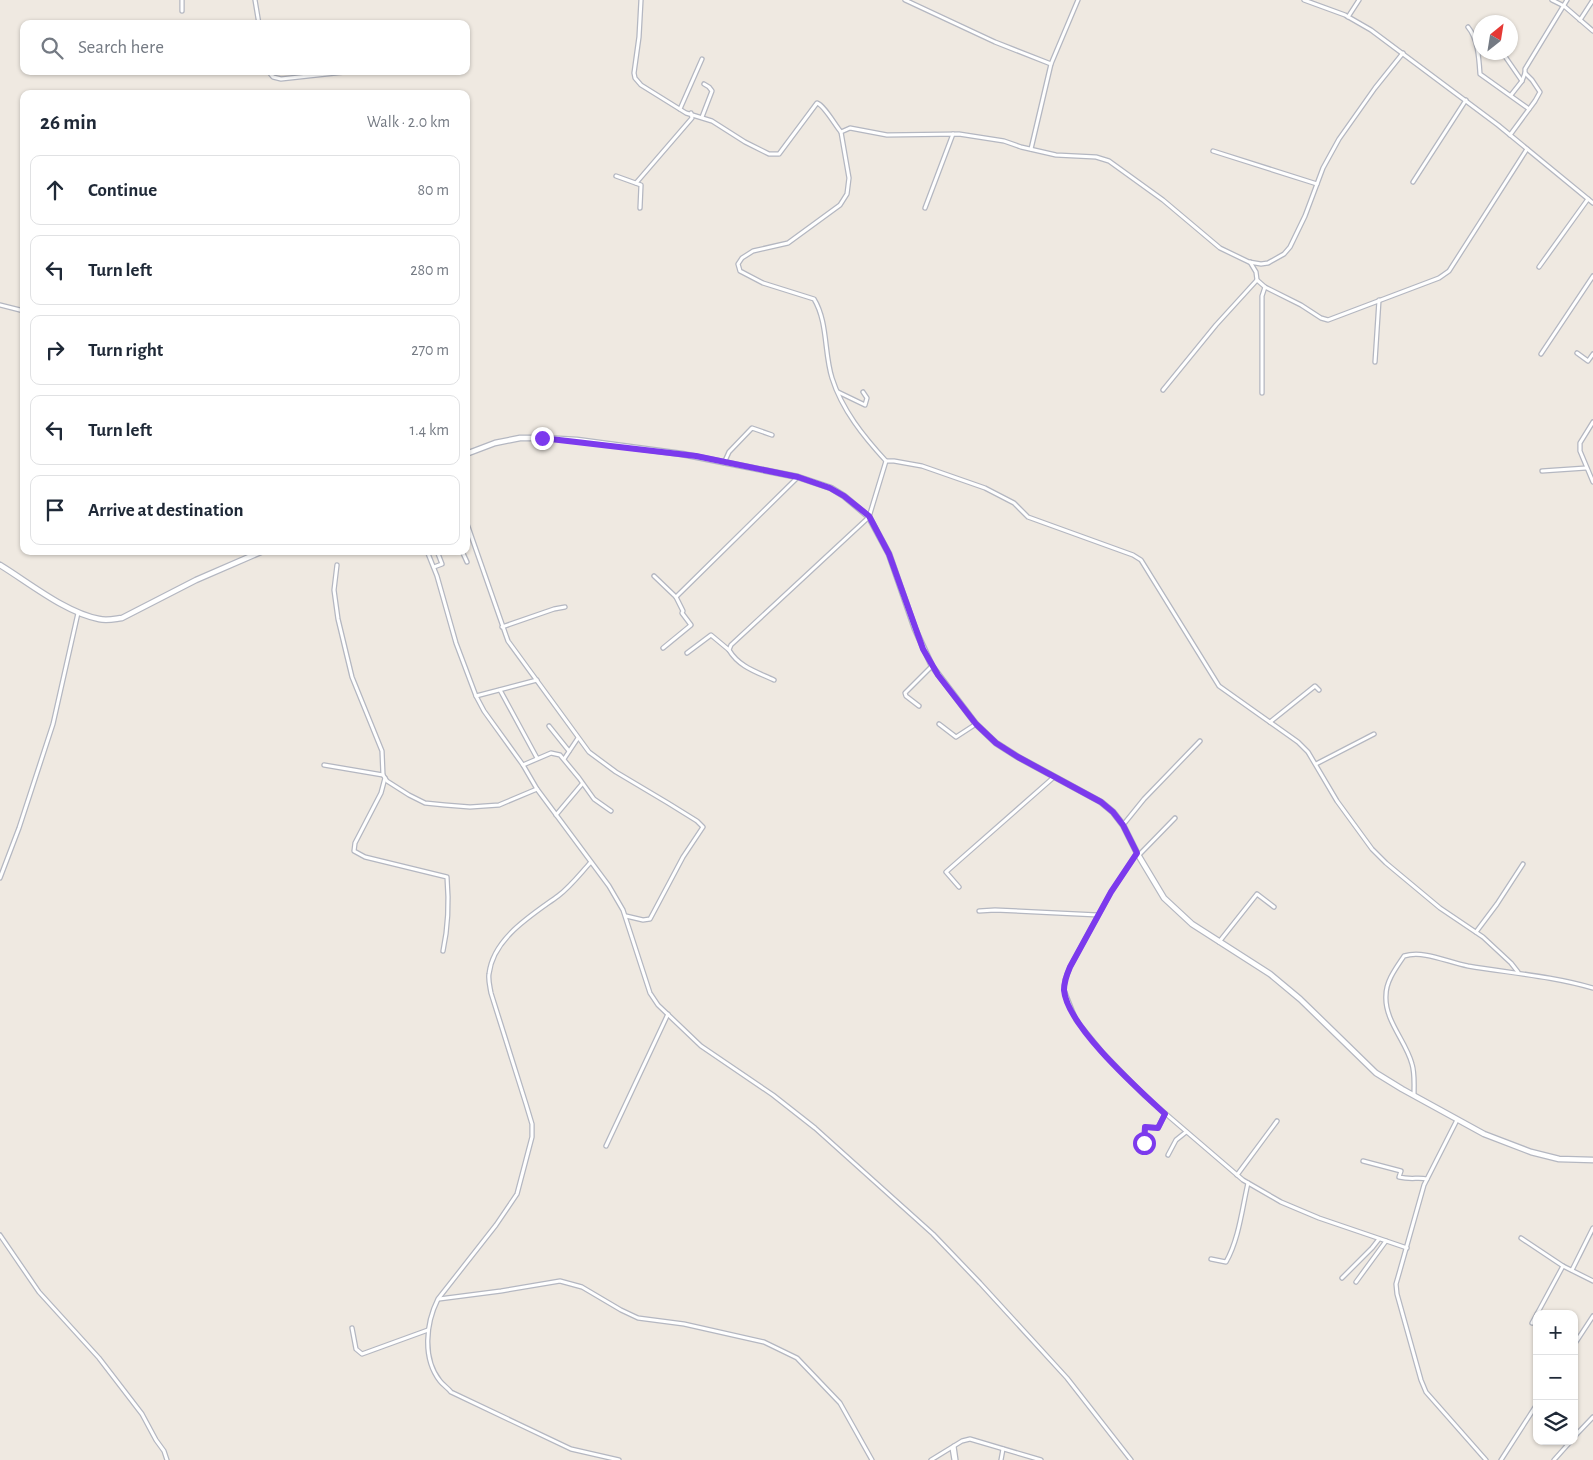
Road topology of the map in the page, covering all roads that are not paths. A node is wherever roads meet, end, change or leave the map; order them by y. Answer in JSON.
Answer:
{"nodes":[{"id":1,"x":182,"y":0,"type":"edge"},
{"id":2,"x":255,"y":0,"type":"edge"},
{"id":3,"x":641,"y":0,"type":"edge"},
{"id":4,"x":905,"y":0,"type":"edge"},
{"id":5,"x":1078,"y":0,"type":"edge"},
{"id":6,"x":1304,"y":0,"type":"edge"},
{"id":7,"x":1359,"y":0,"type":"edge"},
{"id":8,"x":1552,"y":0,"type":"edge"},
{"id":9,"x":1567,"y":0,"type":"edge"},
{"id":10,"x":1593,"y":0,"type":"edge"},
{"id":11,"x":1564,"y":6,"type":"junction"},
{"id":12,"x":182,"y":11,"type":"dead end"},
{"id":13,"x":1348,"y":17,"type":"junction"},
{"id":14,"x":258,"y":20,"type":"edge"},
{"id":15,"x":1580,"y":20,"type":"junction"},
{"id":16,"x":1468,"y":27,"type":"dead end"},
{"id":17,"x":1593,"y":31,"type":"edge"},
{"id":18,"x":1473,"y":36,"type":"edge"},
{"id":19,"x":1403,"y":53,"type":"junction"},
{"id":20,"x":702,"y":59,"type":"dead end"},
{"id":21,"x":1479,"y":60,"type":"edge"},
{"id":22,"x":1508,"y":60,"type":"edge"},
{"id":23,"x":1051,"y":64,"type":"junction"},
{"id":24,"x":1525,"y":73,"type":"junction"},
{"id":25,"x":272,"y":75,"type":"edge"},
{"id":26,"x":318,"y":75,"type":"edge"},
{"id":27,"x":1522,"y":81,"type":"junction"},
{"id":28,"x":704,"y":84,"type":"dead end"},
{"id":29,"x":1511,"y":96,"type":"junction"},
{"id":30,"x":1466,"y":100,"type":"junction"},
{"id":31,"x":680,"y":109,"type":"junction"},
{"id":32,"x":1529,"y":109,"type":"junction"},
{"id":33,"x":691,"y":114,"type":"junction"},
{"id":34,"x":702,"y":117,"type":"junction"},
{"id":35,"x":841,"y":132,"type":"junction"},
{"id":36,"x":953,"y":134,"type":"junction"},
{"id":37,"x":1510,"y":134,"type":"junction"},
{"id":38,"x":1031,"y":149,"type":"junction"},
{"id":39,"x":1527,"y":149,"type":"junction"},
{"id":40,"x":1213,"y":151,"type":"dead end"},
{"id":41,"x":616,"y":176,"type":"dead end"},
{"id":42,"x":1413,"y":182,"type":"dead end"},
{"id":43,"x":636,"y":183,"type":"junction"},
{"id":44,"x":1317,"y":184,"type":"junction"},
{"id":45,"x":1588,"y":199,"type":"junction"},
{"id":46,"x":1593,"y":203,"type":"edge"},
{"id":47,"x":640,"y":208,"type":"dead end"},
{"id":48,"x":925,"y":208,"type":"dead end"},
{"id":49,"x":1250,"y":262,"type":"junction"},
{"id":50,"x":1539,"y":267,"type":"dead end"},
{"id":51,"x":1593,"y":276,"type":"edge"},
{"id":52,"x":1257,"y":280,"type":"junction"},
{"id":53,"x":1265,"y":287,"type":"junction"},
{"id":54,"x":1379,"y":300,"type":"junction"},
{"id":55,"x":0,"y":305,"type":"edge"},
{"id":56,"x":20,"y":310,"type":"edge"},
{"id":57,"x":1577,"y":353,"type":"dead end"},
{"id":58,"x":1541,"y":354,"type":"dead end"},
{"id":59,"x":1593,"y":354,"type":"edge"},
{"id":60,"x":1375,"y":362,"type":"dead end"},
{"id":61,"x":1163,"y":390,"type":"dead end"},
{"id":62,"x":837,"y":392,"type":"junction"},
{"id":63,"x":863,"y":392,"type":"dead end"},
{"id":64,"x":1262,"y":393,"type":"dead end"},
{"id":65,"x":1593,"y":422,"type":"edge"},
{"id":66,"x":772,"y":435,"type":"dead end"},
{"id":67,"x":470,"y":452,"type":"edge"},
{"id":68,"x":886,"y":461,"type":"junction"},
{"id":69,"x":724,"y":463,"type":"junction"},
{"id":70,"x":1586,"y":468,"type":"junction"},
{"id":71,"x":1542,"y":471,"type":"dead end"},
{"id":72,"x":798,"y":477,"type":"junction"},
{"id":73,"x":1593,"y":482,"type":"edge"},
{"id":74,"x":869,"y":516,"type":"junction"},
{"id":75,"x":470,"y":533,"type":"edge"},
{"id":76,"x":254,"y":555,"type":"edge"},
{"id":77,"x":429,"y":555,"type":"edge"},
{"id":78,"x":439,"y":555,"type":"edge"},
{"id":79,"x":464,"y":555,"type":"edge"},
{"id":80,"x":467,"y":562,"type":"dead end"},
{"id":81,"x":0,"y":565,"type":"edge"},
{"id":82,"x":337,"y":565,"type":"dead end"},
{"id":83,"x":434,"y":568,"type":"junction"},
{"id":84,"x":654,"y":576,"type":"dead end"},
{"id":85,"x":676,"y":597,"type":"junction"},
{"id":86,"x":565,"y":608,"type":"dead end"},
{"id":87,"x":78,"y":612,"type":"junction"},
{"id":88,"x":502,"y":627,"type":"junction"},
{"id":89,"x":663,"y":648,"type":"dead end"},
{"id":90,"x":729,"y":650,"type":"junction"},
{"id":91,"x":687,"y":653,"type":"dead end"},
{"id":92,"x":932,"y":666,"type":"junction"},
{"id":93,"x":537,"y":680,"type":"junction"},
{"id":94,"x":774,"y":680,"type":"dead end"},
{"id":95,"x":500,"y":690,"type":"junction"},
{"id":96,"x":1319,"y":690,"type":"dead end"},
{"id":97,"x":476,"y":696,"type":"junction"},
{"id":98,"x":919,"y":706,"type":"dead end"},
{"id":99,"x":1270,"y":722,"type":"junction"},
{"id":100,"x":939,"y":724,"type":"dead end"},
{"id":101,"x":976,"y":724,"type":"junction"},
{"id":102,"x":549,"y":726,"type":"dead end"},
{"id":103,"x":1374,"y":734,"type":"dead end"},
{"id":104,"x":578,"y":738,"type":"junction"},
{"id":105,"x":1200,"y":741,"type":"dead end"},
{"id":106,"x":569,"y":751,"type":"junction"},
{"id":107,"x":537,"y":758,"type":"junction"},
{"id":108,"x":564,"y":759,"type":"junction"},
{"id":109,"x":1316,"y":764,"type":"junction"},
{"id":110,"x":324,"y":765,"type":"dead end"},
{"id":111,"x":523,"y":765,"type":"junction"},
{"id":112,"x":1054,"y":776,"type":"junction"},
{"id":113,"x":384,"y":777,"type":"junction"},
{"id":114,"x":582,"y":784,"type":"junction"},
{"id":115,"x":537,"y":789,"type":"junction"},
{"id":116,"x":611,"y":811,"type":"dead end"},
{"id":117,"x":556,"y":815,"type":"junction"},
{"id":118,"x":1175,"y":818,"type":"dead end"},
{"id":119,"x":1123,"y":825,"type":"junction"},
{"id":120,"x":1138,"y":854,"type":"junction"},
{"id":121,"x":590,"y":863,"type":"junction"},
{"id":122,"x":1523,"y":864,"type":"dead end"},
{"id":123,"x":0,"y":878,"type":"edge"},
{"id":124,"x":959,"y":886,"type":"dead end"},
{"id":125,"x":1274,"y":907,"type":"dead end"},
{"id":126,"x":980,"y":910,"type":"dead end"},
{"id":127,"x":1098,"y":915,"type":"junction"},
{"id":128,"x":626,"y":916,"type":"junction"},
{"id":129,"x":1476,"y":932,"type":"junction"},
{"id":130,"x":1219,"y":942,"type":"junction"},
{"id":131,"x":442,"y":951,"type":"dead end"},
{"id":132,"x":1518,"y":972,"type":"junction"},
{"id":133,"x":1593,"y":988,"type":"edge"},
{"id":134,"x":668,"y":1014,"type":"junction"},
{"id":135,"x":1414,"y":1095,"type":"junction"},
{"id":136,"x":1165,"y":1114,"type":"junction"},
{"id":137,"x":1277,"y":1120,"type":"dead end"},
{"id":138,"x":1457,"y":1120,"type":"junction"},
{"id":139,"x":1186,"y":1132,"type":"junction"},
{"id":140,"x":1142,"y":1142,"type":"dead end"},
{"id":141,"x":606,"y":1146,"type":"dead end"},
{"id":142,"x":1168,"y":1155,"type":"dead end"},
{"id":143,"x":1593,"y":1160,"type":"edge"},
{"id":144,"x":1363,"y":1161,"type":"dead end"},
{"id":145,"x":1237,"y":1175,"type":"junction"},
{"id":146,"x":1427,"y":1179,"type":"junction"},
{"id":147,"x":1248,"y":1183,"type":"junction"},
{"id":148,"x":1593,"y":1227,"type":"edge"},
{"id":149,"x":0,"y":1235,"type":"edge"},
{"id":150,"x":1521,"y":1238,"type":"dead end"},
{"id":151,"x":1379,"y":1239,"type":"junction"},
{"id":152,"x":1386,"y":1241,"type":"junction"},
{"id":153,"x":1407,"y":1248,"type":"junction"},
{"id":154,"x":1211,"y":1259,"type":"dead end"},
{"id":155,"x":1563,"y":1266,"type":"junction"},
{"id":156,"x":1572,"y":1270,"type":"junction"},
{"id":157,"x":1342,"y":1278,"type":"dead end"},
{"id":158,"x":1593,"y":1281,"type":"edge"},
{"id":159,"x":1356,"y":1282,"type":"dead end"},
{"id":160,"x":438,"y":1299,"type":"junction"},
{"id":161,"x":1539,"y":1310,"type":"edge"},
{"id":162,"x":1593,"y":1316,"type":"edge"},
{"id":163,"x":352,"y":1328,"type":"dead end"},
{"id":164,"x":428,"y":1330,"type":"junction"},
{"id":165,"x":1578,"y":1339,"type":"edge"},
{"id":166,"x":1533,"y":1410,"type":"edge"},
{"id":167,"x":1593,"y":1417,"type":"edge"},
{"id":168,"x":1578,"y":1433,"type":"edge"},
{"id":169,"x":1567,"y":1445,"type":"edge"},
{"id":170,"x":953,"y":1447,"type":"junction"},
{"id":171,"x":1002,"y":1449,"type":"junction"},
{"id":172,"x":167,"y":1460,"type":"edge"},
{"id":173,"x":619,"y":1460,"type":"edge"},
{"id":174,"x":872,"y":1460,"type":"edge"},
{"id":175,"x":931,"y":1460,"type":"edge"},
{"id":176,"x":955,"y":1460,"type":"edge"},
{"id":177,"x":1002,"y":1460,"type":"edge"},
{"id":178,"x":1041,"y":1460,"type":"edge"},
{"id":179,"x":1131,"y":1460,"type":"edge"},
{"id":180,"x":1486,"y":1460,"type":"edge"},
{"id":181,"x":1501,"y":1460,"type":"edge"},
{"id":182,"x":1554,"y":1460,"type":"edge"}],
"edges":[{"from":1,"to":12,"type":"street"},
{"from":2,"to":14,"type":"street"},
{"from":3,"to":31,"type":"street"},
{"from":4,"to":23,"type":"street"},
{"from":5,"to":23,"type":"street"},
{"from":6,"to":13,"type":"street"},
{"from":7,"to":13,"type":"street"},
{"from":8,"to":11,"type":"street"},
{"from":9,"to":11,"type":"street"},
{"from":10,"to":15,"type":"street"},
{"from":11,"to":15,"type":"street"},
{"from":11,"to":24,"type":"street"},
{"from":13,"to":19,"type":"street"},
{"from":15,"to":17,"type":"street"},
{"from":16,"to":18,"type":"street"},
{"from":19,"to":30,"type":"street"},
{"from":19,"to":44,"type":"street"},
{"from":20,"to":31,"type":"street"},
{"from":21,"to":29,"type":"street"},
{"from":22,"to":27,"type":"street"},
{"from":23,"to":38,"type":"street"},
{"from":24,"to":27,"type":"street"},
{"from":24,"to":32,"type":"street"},
{"from":25,"to":26,"type":"street"},
{"from":27,"to":29,"type":"street"},
{"from":28,"to":34,"type":"street"},
{"from":29,"to":32,"type":"street"},
{"from":30,"to":37,"type":"street"},
{"from":30,"to":42,"type":"street"},
{"from":31,"to":33,"type":"street"},
{"from":32,"to":37,"type":"street"},
{"from":33,"to":34,"type":"street"},
{"from":33,"to":43,"type":"street"},
{"from":34,"to":35,"type":"street"},
{"from":35,"to":36,"type":"street"},
{"from":35,"to":62,"type":"street"},
{"from":36,"to":38,"type":"street"},
{"from":36,"to":48,"type":"street"},
{"from":37,"to":39,"type":"street"},
{"from":38,"to":49,"type":"street"},
{"from":39,"to":45,"type":"street"},
{"from":39,"to":54,"type":"street"},
{"from":40,"to":44,"type":"street"},
{"from":41,"to":43,"type":"street"},
{"from":43,"to":47,"type":"street"},
{"from":44,"to":49,"type":"street"},
{"from":45,"to":46,"type":"street"},
{"from":45,"to":50,"type":"street"},
{"from":49,"to":52,"type":"street"},
{"from":51,"to":58,"type":"street"},
{"from":52,"to":53,"type":"street"},
{"from":52,"to":61,"type":"street"},
{"from":53,"to":54,"type":"street"},
{"from":53,"to":64,"type":"street"},
{"from":54,"to":60,"type":"street"},
{"from":55,"to":56,"type":"street"},
{"from":57,"to":59,"type":"street"},
{"from":62,"to":63,"type":"street"},
{"from":62,"to":68,"type":"street"},
{"from":65,"to":70,"type":"street"},
{"from":66,"to":69,"type":"street"},
{"from":67,"to":69,"type":"street"},
{"from":68,"to":74,"type":"street"},
{"from":68,"to":99,"type":"street"},
{"from":69,"to":72,"type":"street"},
{"from":70,"to":71,"type":"street"},
{"from":70,"to":73,"type":"street"},
{"from":72,"to":74,"type":"street"},
{"from":72,"to":85,"type":"street"},
{"from":74,"to":90,"type":"street"},
{"from":74,"to":92,"type":"street"},
{"from":75,"to":88,"type":"street"},
{"from":76,"to":87,"type":"street"},
{"from":77,"to":83,"type":"street"},
{"from":78,"to":83,"type":"street"},
{"from":79,"to":80,"type":"street"},
{"from":81,"to":87,"type":"street"},
{"from":82,"to":113,"type":"street"},
{"from":83,"to":97,"type":"street"},
{"from":84,"to":85,"type":"street"},
{"from":85,"to":89,"type":"street"},
{"from":86,"to":88,"type":"street"},
{"from":87,"to":123,"type":"street"},
{"from":88,"to":93,"type":"street"},
{"from":90,"to":91,"type":"street"},
{"from":90,"to":94,"type":"street"},
{"from":92,"to":98,"type":"street"},
{"from":92,"to":101,"type":"street"},
{"from":93,"to":95,"type":"street"},
{"from":93,"to":104,"type":"street"},
{"from":95,"to":97,"type":"street"},
{"from":95,"to":107,"type":"street"},
{"from":96,"to":99,"type":"street"},
{"from":97,"to":111,"type":"street"},
{"from":99,"to":109,"type":"street"},
{"from":100,"to":101,"type":"street"},
{"from":101,"to":112,"type":"street"},
{"from":102,"to":106,"type":"street"},
{"from":103,"to":109,"type":"street"},
{"from":104,"to":106,"type":"street"},
{"from":104,"to":128,"type":"street"},
{"from":105,"to":119,"type":"street"},
{"from":106,"to":108,"type":"street"},
{"from":107,"to":108,"type":"street"},
{"from":107,"to":111,"type":"street"},
{"from":108,"to":114,"type":"street"},
{"from":109,"to":129,"type":"street"},
{"from":110,"to":113,"type":"street"},
{"from":111,"to":115,"type":"street"},
{"from":112,"to":119,"type":"street"},
{"from":112,"to":124,"type":"street"},
{"from":113,"to":115,"type":"street"},
{"from":113,"to":131,"type":"street"},
{"from":114,"to":116,"type":"street"},
{"from":114,"to":117,"type":"street"},
{"from":115,"to":117,"type":"street"},
{"from":117,"to":121,"type":"street"},
{"from":118,"to":120,"type":"street"},
{"from":119,"to":120,"type":"street"},
{"from":120,"to":127,"type":"street"},
{"from":120,"to":130,"type":"street"},
{"from":121,"to":128,"type":"street"},
{"from":121,"to":160,"type":"street"},
{"from":122,"to":129,"type":"street"},
{"from":125,"to":130,"type":"street"},
{"from":126,"to":127,"type":"street"},
{"from":127,"to":136,"type":"street"},
{"from":128,"to":134,"type":"street"},
{"from":129,"to":132,"type":"street"},
{"from":130,"to":135,"type":"street"},
{"from":132,"to":133,"type":"street"},
{"from":132,"to":135,"type":"street"},
{"from":134,"to":141,"type":"street"},
{"from":134,"to":179,"type":"street"},
{"from":135,"to":138,"type":"street"},
{"from":136,"to":139,"type":"street"},
{"from":136,"to":140,"type":"street"},
{"from":137,"to":145,"type":"street"},
{"from":138,"to":143,"type":"street"},
{"from":138,"to":146,"type":"street"},
{"from":139,"to":142,"type":"street"},
{"from":139,"to":145,"type":"street"},
{"from":144,"to":146,"type":"street"},
{"from":145,"to":147,"type":"street"},
{"from":146,"to":153,"type":"street"},
{"from":147,"to":151,"type":"street"},
{"from":147,"to":154,"type":"street"},
{"from":148,"to":156,"type":"street"},
{"from":149,"to":172,"type":"street"},
{"from":150,"to":155,"type":"street"},
{"from":151,"to":152,"type":"street"},
{"from":151,"to":157,"type":"street"},
{"from":152,"to":153,"type":"street"},
{"from":152,"to":159,"type":"street"},
{"from":153,"to":180,"type":"street"},
{"from":155,"to":156,"type":"street"},
{"from":155,"to":161,"type":"street"},
{"from":156,"to":158,"type":"street"},
{"from":160,"to":164,"type":"street"},
{"from":160,"to":174,"type":"street"},
{"from":162,"to":165,"type":"street"},
{"from":163,"to":164,"type":"street"},
{"from":164,"to":173,"type":"street"},
{"from":166,"to":181,"type":"street"},
{"from":167,"to":168,"type":"street"},
{"from":169,"to":182,"type":"street"},
{"from":170,"to":171,"type":"street"},
{"from":170,"to":175,"type":"street"},
{"from":170,"to":176,"type":"street"},
{"from":171,"to":177,"type":"street"},
{"from":171,"to":178,"type":"street"}]}
